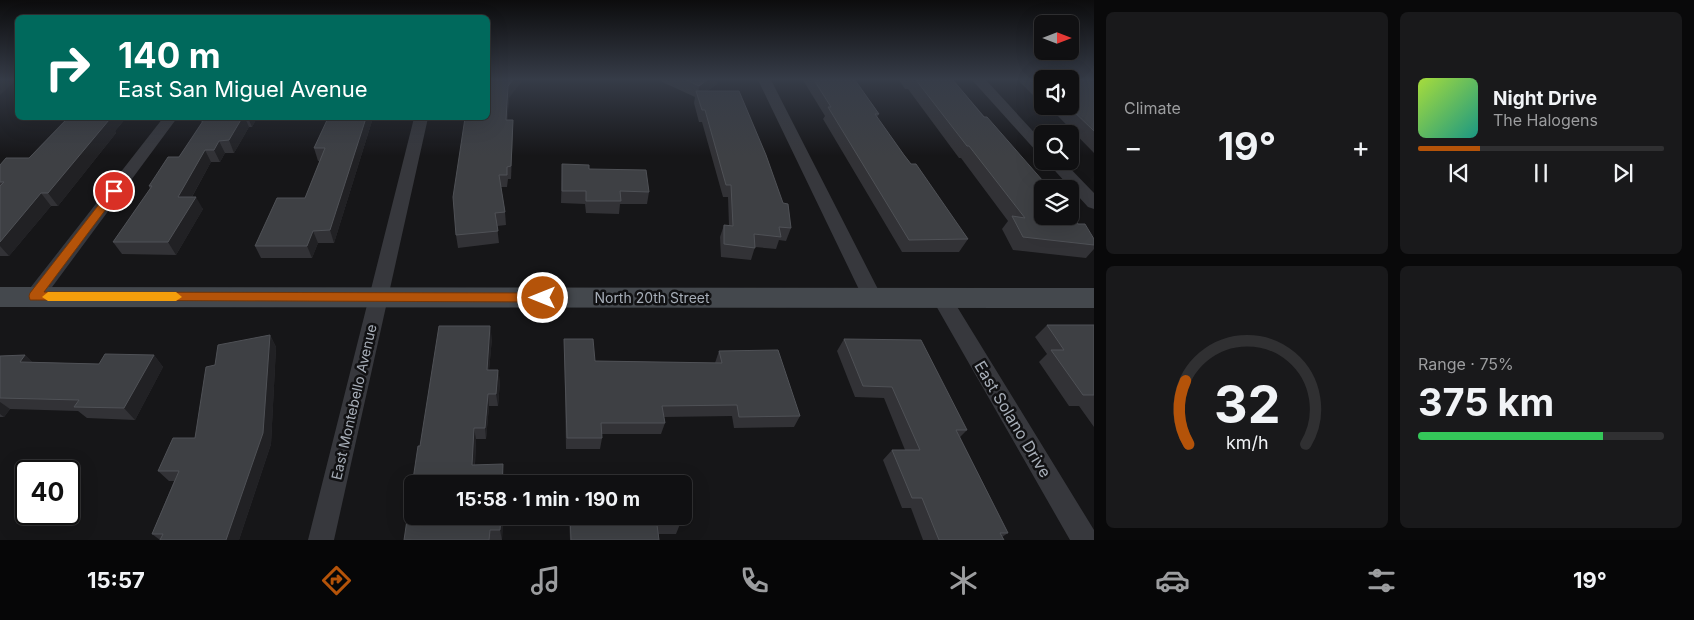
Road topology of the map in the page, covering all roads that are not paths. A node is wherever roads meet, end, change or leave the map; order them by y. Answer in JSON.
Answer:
{"nodes":[{"id":1,"x":777,"y":105,"type":"edge"},
{"id":2,"x":1001,"y":105,"type":"edge"},
{"id":3,"x":168,"y":120,"type":"edge"},
{"id":4,"x":421,"y":120,"type":"edge"},
{"id":5,"x":1034,"y":140,"type":"edge"},
{"id":6,"x":1063,"y":170,"type":"edge"},
{"id":7,"x":1094,"y":203,"type":"edge"},
{"id":8,"x":34,"y":296,"type":"junction"},
{"id":9,"x":0,"y":297,"type":"edge"},
{"id":10,"x":378,"y":297,"type":"junction"},
{"id":11,"x":941,"y":297,"type":"junction"},
{"id":12,"x":1094,"y":298,"type":"edge"},
{"id":13,"x":873,"y":299,"type":"junction"},
{"id":14,"x":321,"y":540,"type":"edge"},
{"id":15,"x":1085,"y":540,"type":"edge"}],
"edges":[{"from":1,"to":13,"type":"street"},
{"from":2,"to":5,"type":"street"},
{"from":3,"to":8,"type":"street"},
{"from":4,"to":10,"type":"street","name":"East Montebello Avenue"},
{"from":6,"to":7,"type":"street"},
{"from":8,"to":9,"type":"street","name":"North 20th Street"},
{"from":8,"to":10,"type":"street","name":"North 20th Street"},
{"from":10,"to":13,"type":"street","name":"North 20th Street"},
{"from":10,"to":14,"type":"street","name":"East Montebello Avenue"},
{"from":11,"to":12,"type":"street","name":"North 20th Street"},
{"from":11,"to":13,"type":"street","name":"North 20th Street"},
{"from":11,"to":15,"type":"street","name":"East Solano Drive"}]}
